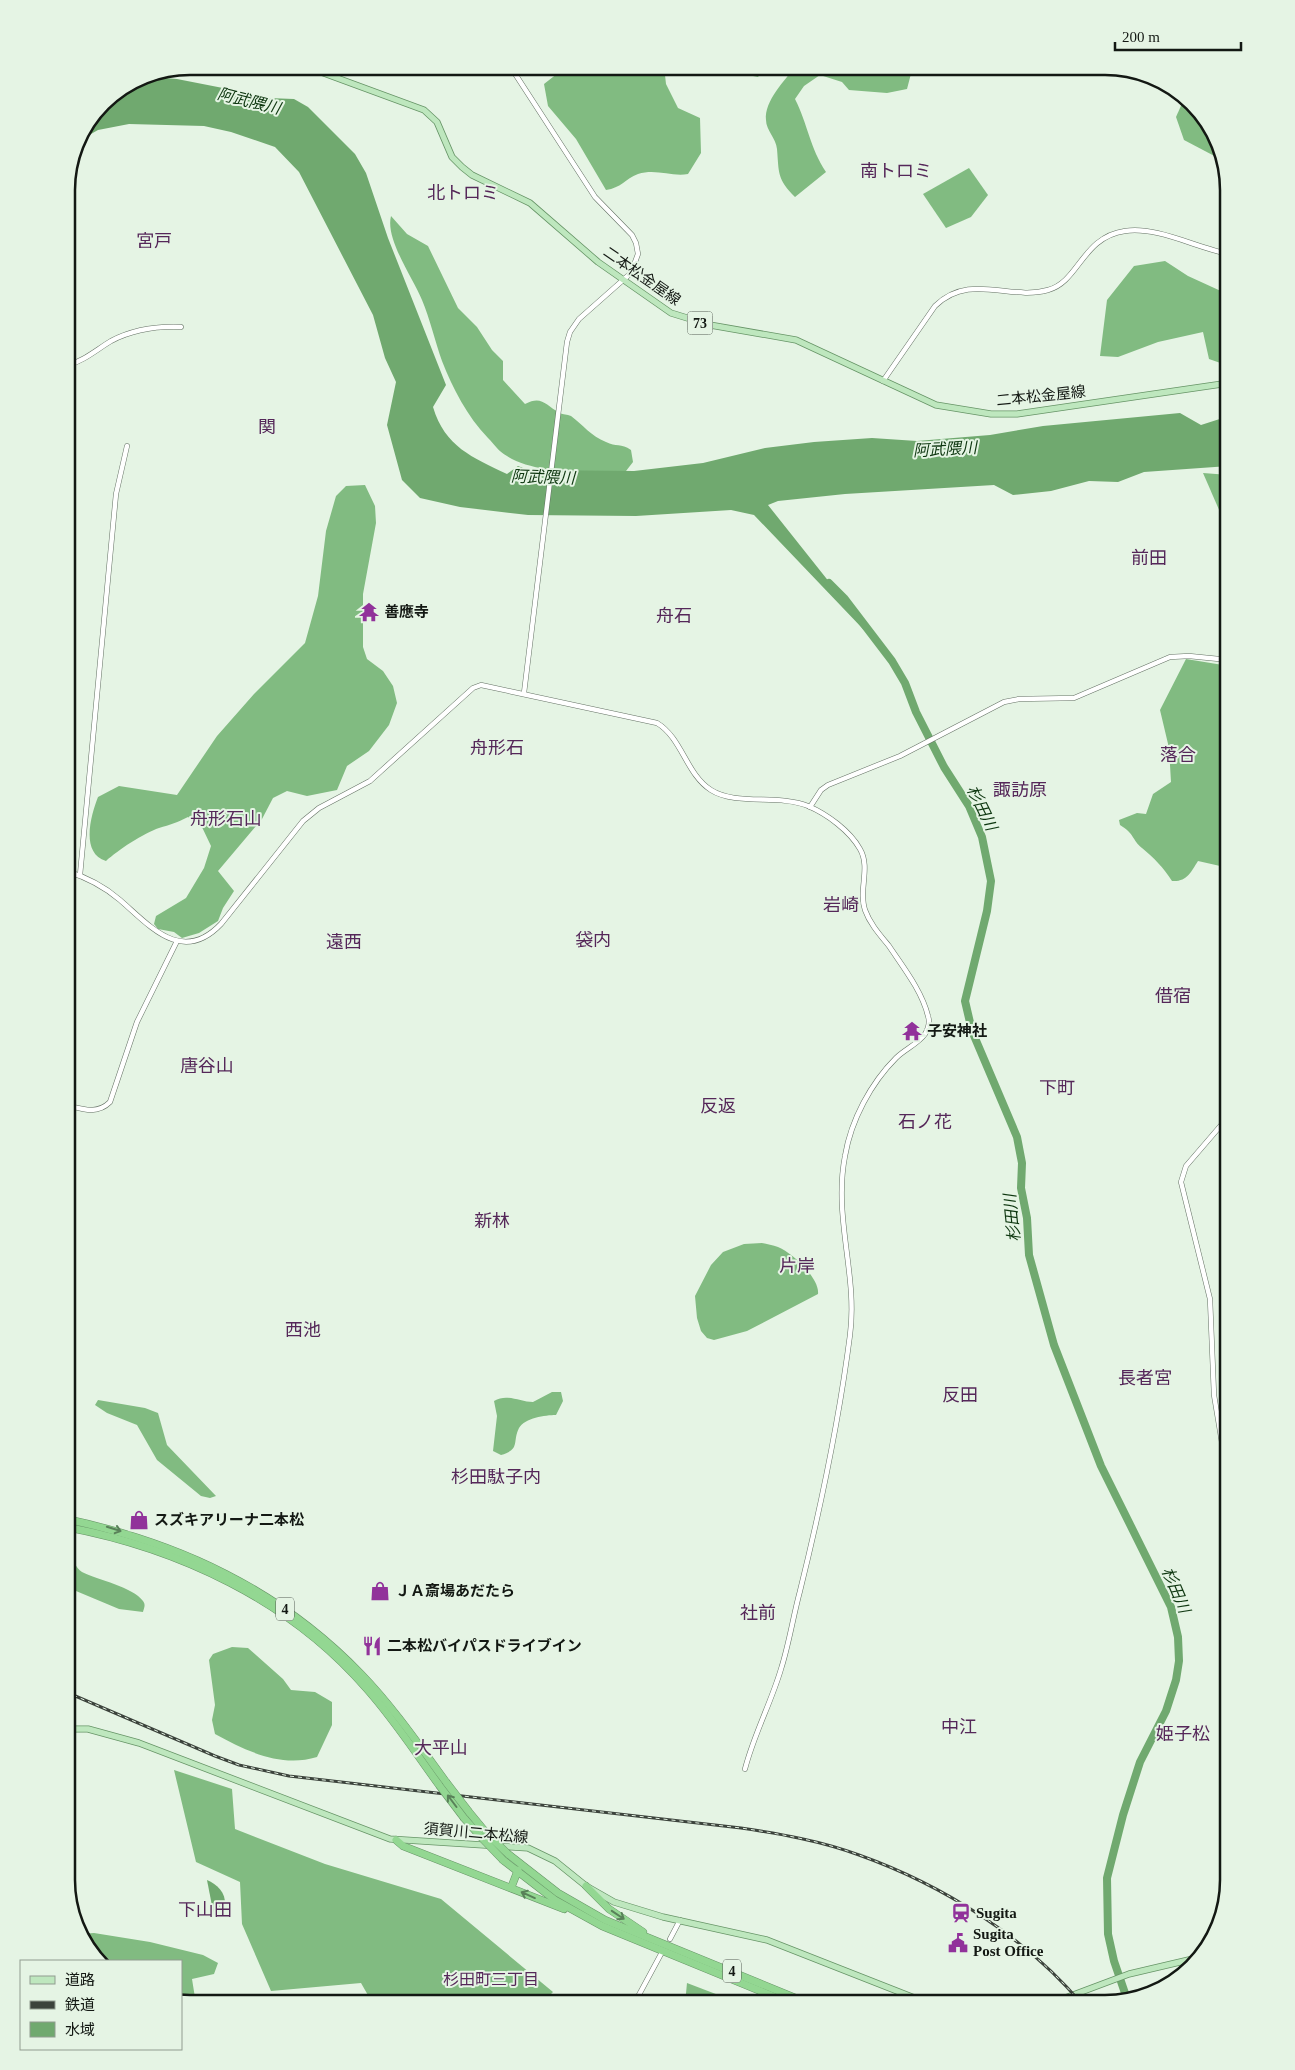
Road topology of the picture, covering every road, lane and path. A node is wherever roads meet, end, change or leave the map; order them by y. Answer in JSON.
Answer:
{"nodes":[{"id":1,"x":329,"y":75,"type":"edge"},
{"id":2,"x":516,"y":75,"type":"edge"},
{"id":3,"x":1220,"y":252,"type":"edge"},
{"id":4,"x":624,"y":281,"type":"junction"},
{"id":5,"x":181,"y":327,"type":"dead end"},
{"id":6,"x":75,"y":363,"type":"edge"},
{"id":7,"x":883,"y":381,"type":"junction"},
{"id":8,"x":1220,"y":384,"type":"edge"},
{"id":9,"x":128,"y":446,"type":"dead end"},
{"id":10,"x":1220,"y":659,"type":"edge"},
{"id":11,"x":524,"y":693,"type":"junction"},
{"id":12,"x":810,"y":807,"type":"junction"},
{"id":13,"x":75,"y":874,"type":"edge"},
{"id":14,"x":80,"y":875,"type":"junction"},
{"id":15,"x":177,"y":941,"type":"junction"},
{"id":16,"x":75,"y":1107,"type":"edge"},
{"id":17,"x":1220,"y":1126,"type":"edge"},
{"id":18,"x":1220,"y":1431,"type":"edge"},
{"id":19,"x":75,"y":1520,"type":"edge"},
{"id":20,"x":75,"y":1529,"type":"edge"},
{"id":21,"x":75,"y":1729,"type":"edge"},
{"id":22,"x":745,"y":1769,"type":"dead end"},
{"id":23,"x":443,"y":1783,"type":"junction"},
{"id":24,"x":466,"y":1815,"type":"junction"},
{"id":25,"x":396,"y":1840,"type":"junction"},
{"id":26,"x":506,"y":1857,"type":"junction"},
{"id":27,"x":520,"y":1864,"type":"junction"},
{"id":28,"x":517,"y":1872,"type":"junction"},
{"id":29,"x":586,"y":1886,"type":"junction"},
{"id":30,"x":511,"y":1888,"type":"junction"},
{"id":31,"x":579,"y":1914,"type":"junction"},
{"id":32,"x":680,"y":1920,"type":"junction"},
{"id":33,"x":654,"y":1939,"type":"junction"},
{"id":34,"x":670,"y":1939,"type":"dead end"},
{"id":35,"x":661,"y":1954,"type":"dead end"},
{"id":36,"x":1188,"y":1960,"type":"edge"},
{"id":37,"x":639,"y":1995,"type":"edge"},
{"id":38,"x":770,"y":1995,"type":"edge"},
{"id":39,"x":788,"y":1995,"type":"edge"},
{"id":40,"x":907,"y":1995,"type":"edge"},
{"id":41,"x":1072,"y":1995,"type":"edge"}],
"edges":[{"from":1,"to":4,"type":"main road","name":"二本松金屋線","number":"73"},
{"from":2,"to":4,"type":"street"},
{"from":3,"to":7,"type":"street"},
{"from":4,"to":7,"type":"main road","name":"二本松金屋線","number":"73"},
{"from":4,"to":11,"type":"street"},
{"from":5,"to":6,"type":"street"},
{"from":7,"to":8,"type":"main road","name":"二本松金屋線","number":"73"},
{"from":9,"to":14,"type":"street"},
{"from":10,"to":12,"type":"street"},
{"from":11,"to":12,"type":"street"},
{"from":11,"to":15,"type":"street"},
{"from":12,"to":22,"type":"street"},
{"from":13,"to":14,"type":"street"},
{"from":14,"to":15,"type":"street"},
{"from":15,"to":16,"type":"street"},
{"from":17,"to":18,"type":"street"},
{"from":19,"to":23,"type":"highway","number":"4","one_way":true},
{"from":20,"to":23,"type":"highway","number":"4"},
{"from":21,"to":25,"type":"main road","name":"須賀川二本松線"},
{"from":23,"to":24,"type":"highway","number":"4","bridge":true},
{"from":24,"to":26,"type":"highway","number":"4","bridge":true},
{"from":24,"to":26,"type":"highway","number":"4","bridge":true},
{"from":25,"to":29,"type":"main road","name":"須賀川二本松線"},
{"from":25,"to":30,"type":"highway"},
{"from":26,"to":27,"type":"highway","number":"4"},
{"from":26,"to":28,"type":"highway","number":"4"},
{"from":27,"to":28,"type":"highway"},
{"from":27,"to":33,"type":"highway","number":"4"},
{"from":28,"to":30,"type":"highway"},
{"from":28,"to":31,"type":"highway","number":"4"},
{"from":29,"to":32,"type":"main road","name":"須賀川二本松線"},
{"from":29,"to":33,"type":"highway","one_way":true},
{"from":31,"to":30,"type":"highway","one_way":true},
{"from":31,"to":38,"type":"highway","number":"4"},
{"from":32,"to":34,"type":"street"},
{"from":32,"to":40,"type":"main road","name":"須賀川二本松線"},
{"from":33,"to":39,"type":"highway","number":"4"},
{"from":35,"to":37,"type":"street"},
{"from":36,"to":41,"type":"main road"}]}
